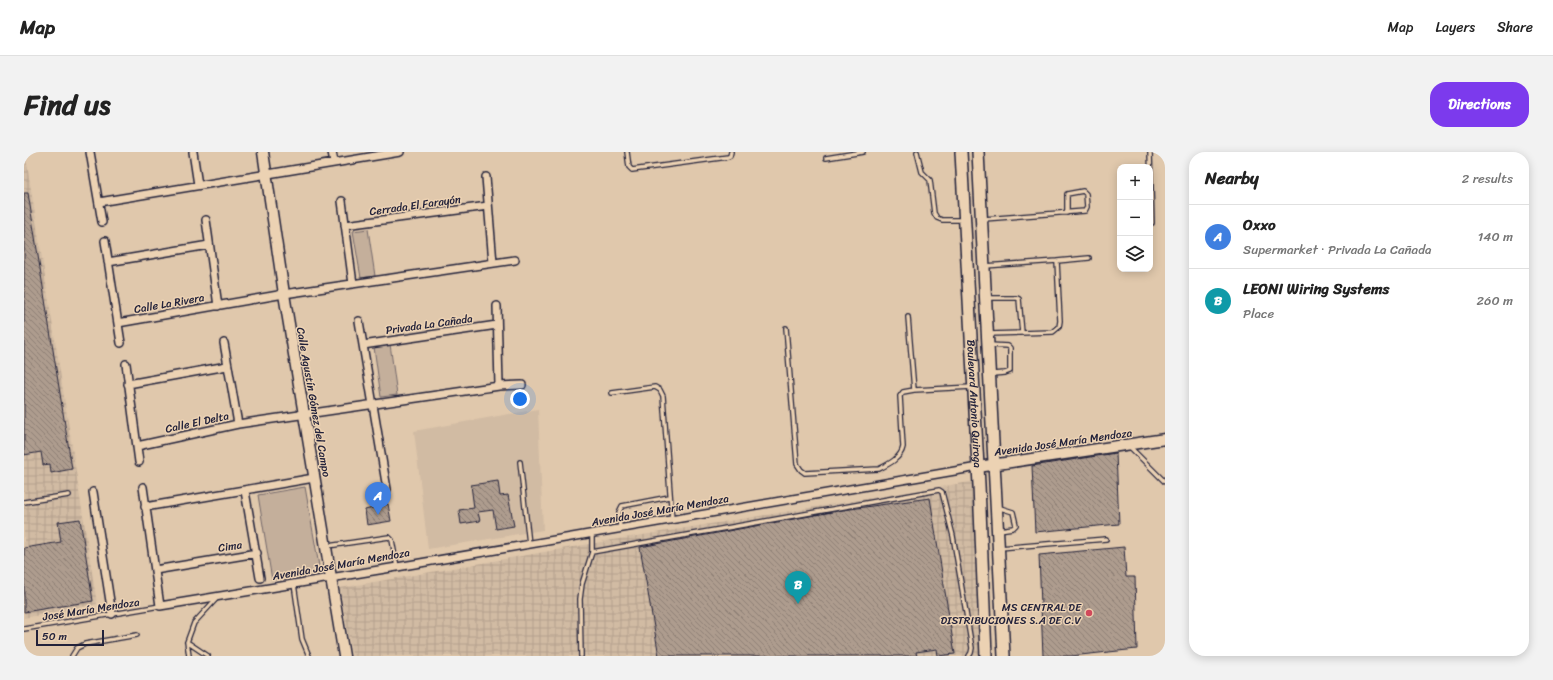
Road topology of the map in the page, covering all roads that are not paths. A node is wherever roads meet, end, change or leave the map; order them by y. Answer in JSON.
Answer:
{"nodes":[{"id":1,"x":90,"y":152,"type":"edge"},
{"id":2,"x":193,"y":152,"type":"edge"},
{"id":3,"x":263,"y":152,"type":"edge"},
{"id":4,"x":332,"y":152,"type":"edge"},
{"id":5,"x":400,"y":152,"type":"edge"},
{"id":6,"x":627,"y":152,"type":"edge"},
{"id":7,"x":731,"y":152,"type":"edge"},
{"id":8,"x":863,"y":152,"type":"edge"},
{"id":9,"x":917,"y":152,"type":"edge"},
{"id":10,"x":961,"y":152,"type":"edge"},
{"id":11,"x":978,"y":152,"type":"edge"},
{"id":12,"x":1150,"y":152,"type":"edge"},
{"id":13,"x":826,"y":158,"type":"dead end"},
{"id":14,"x":334,"y":162,"type":"junction"},
{"id":15,"x":266,"y":174,"type":"junction"},
{"id":16,"x":486,"y":177,"type":"dead end"},
{"id":17,"x":198,"y":184,"type":"junction"},
{"id":18,"x":1151,"y":200,"type":"edge"},
{"id":19,"x":342,"y":201,"type":"dead end"},
{"id":20,"x":99,"y":202,"type":"junction"},
{"id":21,"x":488,"y":206,"type":"junction"},
{"id":22,"x":1067,"y":213,"type":"junction"},
{"id":23,"x":206,"y":220,"type":"dead end"},
{"id":24,"x":964,"y":220,"type":"junction"},
{"id":25,"x":982,"y":220,"type":"junction"},
{"id":26,"x":102,"y":222,"type":"dead end"},
{"id":27,"x":345,"y":225,"type":"junction"},
{"id":28,"x":105,"y":241,"type":"dead end"},
{"id":29,"x":209,"y":245,"type":"junction"},
{"id":30,"x":1089,"y":258,"type":"dead end"},
{"id":31,"x":515,"y":260,"type":"dead end"},
{"id":32,"x":1057,"y":261,"type":"junction"},
{"id":33,"x":108,"y":262,"type":"junction"},
{"id":34,"x":493,"y":263,"type":"junction"},
{"id":35,"x":984,"y":266,"type":"junction"},
{"id":36,"x":353,"y":284,"type":"junction"},
{"id":37,"x":284,"y":294,"type":"junction"},
{"id":38,"x":986,"y":298,"type":"junction"},
{"id":39,"x":218,"y":306,"type":"junction"},
{"id":40,"x":497,"y":306,"type":"dead end"},
{"id":41,"x":908,"y":317,"type":"dead end"},
{"id":42,"x":359,"y":321,"type":"dead end"},
{"id":43,"x":118,"y":322,"type":"junction"},
{"id":44,"x":497,"y":325,"type":"junction"},
{"id":45,"x":786,"y":328,"type":"dead end"},
{"id":46,"x":1022,"y":333,"type":"junction"},
{"id":47,"x":988,"y":340,"type":"junction"},
{"id":48,"x":121,"y":343,"type":"dead end"},
{"id":49,"x":224,"y":343,"type":"dead end"},
{"id":50,"x":363,"y":345,"type":"junction"},
{"id":51,"x":126,"y":364,"type":"dead end"},
{"id":52,"x":227,"y":366,"type":"junction"},
{"id":53,"x":990,"y":374,"type":"junction"},
{"id":54,"x":128,"y":384,"type":"junction"},
{"id":55,"x":522,"y":385,"type":"dead end"},
{"id":56,"x":499,"y":386,"type":"junction"},
{"id":57,"x":974,"y":387,"type":"junction"},
{"id":58,"x":914,"y":390,"type":"junction"},
{"id":59,"x":612,"y":393,"type":"dead end"},
{"id":60,"x":373,"y":404,"type":"junction"},
{"id":61,"x":304,"y":415,"type":"junction"},
{"id":62,"x":238,"y":424,"type":"junction"},
{"id":63,"x":1165,"y":439,"type":"edge"},
{"id":64,"x":1127,"y":445,"type":"junction"},
{"id":65,"x":137,"y":446,"type":"junction"},
{"id":66,"x":139,"y":462,"type":"dead end"},
{"id":67,"x":520,"y":462,"type":"dead end"},
{"id":68,"x":994,"y":464,"type":"junction"},
{"id":69,"x":978,"y":466,"type":"junction"},
{"id":70,"x":314,"y":478,"type":"junction"},
{"id":71,"x":1165,"y":482,"type":"edge"},
{"id":72,"x":143,"y":487,"type":"dead end"},
{"id":73,"x":386,"y":489,"type":"dead end"},
{"id":74,"x":246,"y":491,"type":"junction"},
{"id":75,"x":93,"y":492,"type":"dead end"},
{"id":76,"x":69,"y":495,"type":"dead end"},
{"id":77,"x":669,"y":496,"type":"junction"},
{"id":78,"x":24,"y":502,"type":"edge"},
{"id":79,"x":146,"y":507,"type":"junction"},
{"id":80,"x":997,"y":507,"type":"junction"},
{"id":81,"x":672,"y":520,"type":"junction"},
{"id":82,"x":620,"y":529,"type":"junction"},
{"id":83,"x":998,"y":530,"type":"junction"},
{"id":84,"x":592,"y":534,"type":"junction"},
{"id":85,"x":1106,"y":539,"type":"dead end"},
{"id":86,"x":529,"y":544,"type":"junction"},
{"id":87,"x":325,"y":546,"type":"junction"},
{"id":88,"x":998,"y":548,"type":"junction"},
{"id":89,"x":592,"y":552,"type":"junction"},
{"id":90,"x":256,"y":553,"type":"junction"},
{"id":91,"x":397,"y":567,"type":"junction"},
{"id":92,"x":155,"y":570,"type":"junction"},
{"id":93,"x":260,"y":578,"type":"dead end"},
{"id":94,"x":331,"y":578,"type":"junction"},
{"id":95,"x":294,"y":584,"type":"junction"},
{"id":96,"x":218,"y":597,"type":"junction"},
{"id":97,"x":160,"y":606,"type":"junction"},
{"id":98,"x":112,"y":614,"type":"junction"},
{"id":99,"x":24,"y":629,"type":"edge"},
{"id":100,"x":137,"y":635,"type":"dead end"},
{"id":101,"x":187,"y":642,"type":"junction"},
{"id":102,"x":72,"y":656,"type":"edge"},
{"id":103,"x":189,"y":656,"type":"edge"},
{"id":104,"x":208,"y":656,"type":"edge"},
{"id":105,"x":309,"y":656,"type":"edge"},
{"id":106,"x":344,"y":656,"type":"edge"},
{"id":107,"x":581,"y":656,"type":"edge"},
{"id":108,"x":969,"y":656,"type":"edge"},
{"id":109,"x":986,"y":656,"type":"edge"},
{"id":110,"x":1004,"y":656,"type":"edge"}],
"edges":[{"from":1,"to":20,"type":"street"},
{"from":2,"to":17,"type":"street"},
{"from":3,"to":15,"type":"street","name":"Calle Agustín Gómez del Campo"},
{"from":4,"to":14,"type":"street"},
{"from":5,"to":14,"type":"street"},
{"from":6,"to":7,"type":"lane"},
{"from":8,"to":13,"type":"lane"},
{"from":9,"to":24,"type":"lane"},
{"from":10,"to":24,"type":"main road","name":"Boulevard Antonio Quiroga"},
{"from":11,"to":25,"type":"main road","name":"Boulevard Antonio Quiroga"},
{"from":12,"to":18,"type":"lane"},
{"from":14,"to":15,"type":"street"},
{"from":15,"to":17,"type":"street"},
{"from":15,"to":37,"type":"street","name":"Calle Agustín Gómez del Campo"},
{"from":16,"to":21,"type":"street"},
{"from":17,"to":20,"type":"street"},
{"from":19,"to":27,"type":"street"},
{"from":20,"to":26,"type":"street"},
{"from":21,"to":27,"type":"street","name":"Cerrada El Farayón"},
{"from":21,"to":34,"type":"street"},
{"from":22,"to":22,"type":"lane"},
{"from":22,"to":25,"type":"lane"},
{"from":23,"to":29,"type":"street","name":"Calle La Rivera"},
{"from":24,"to":57,"type":"main road","name":"Boulevard Antonio Quiroga"},
{"from":25,"to":35,"type":"main road","name":"Boulevard Antonio Quiroga"},
{"from":27,"to":36,"type":"street"},
{"from":28,"to":33,"type":"street"},
{"from":29,"to":33,"type":"street"},
{"from":29,"to":39,"type":"street","name":"Calle La Rivera"},
{"from":30,"to":32,"type":"lane"},
{"from":31,"to":34,"type":"street"},
{"from":32,"to":35,"type":"lane"},
{"from":32,"to":46,"type":"lane"},
{"from":33,"to":43,"type":"street"},
{"from":34,"to":36,"type":"street"},
{"from":35,"to":38,"type":"main road","name":"Boulevard Antonio Quiroga"},
{"from":36,"to":37,"type":"street"},
{"from":37,"to":39,"type":"street"},
{"from":37,"to":61,"type":"street","name":"Calle Agustín Gómez del Campo"},
{"from":38,"to":46,"type":"lane"},
{"from":38,"to":47,"type":"main road","name":"Boulevard Antonio Quiroga"},
{"from":39,"to":43,"type":"street","name":"Calle La Rivera"},
{"from":40,"to":44,"type":"street"},
{"from":41,"to":58,"type":"lane"},
{"from":42,"to":50,"type":"street"},
{"from":43,"to":48,"type":"street"},
{"from":44,"to":50,"type":"street","name":"Privada La Cañada"},
{"from":44,"to":56,"type":"street"},
{"from":45,"to":58,"type":"lane"},
{"from":46,"to":47,"type":"lane"},
{"from":47,"to":53,"type":"main road","name":"Boulevard Antonio Quiroga"},
{"from":47,"to":53,"type":"lane"},
{"from":49,"to":52,"type":"street","name":"Calle El Delta"},
{"from":50,"to":60,"type":"street"},
{"from":51,"to":54,"type":"street"},
{"from":52,"to":54,"type":"street"},
{"from":52,"to":62,"type":"street","name":"Calle El Delta"},
{"from":53,"to":68,"type":"main road","name":"Boulevard Antonio Quiroga"},
{"from":54,"to":65,"type":"street"},
{"from":55,"to":56,"type":"street"},
{"from":56,"to":60,"type":"street"},
{"from":57,"to":58,"type":"lane"},
{"from":57,"to":69,"type":"main road","name":"Boulevard Antonio Quiroga"},
{"from":59,"to":77,"type":"lane"},
{"from":60,"to":61,"type":"street"},
{"from":60,"to":73,"type":"street"},
{"from":61,"to":62,"type":"street"},
{"from":61,"to":70,"type":"street","name":"Calle Agustín Gómez del Campo"},
{"from":62,"to":65,"type":"street","name":"Calle El Delta"},
{"from":63,"to":64,"type":"street","name":"Avenida José María Mendoza"},
{"from":64,"to":68,"type":"street","name":"Avenida José María Mendoza"},
{"from":64,"to":71,"type":"lane"},
{"from":65,"to":66,"type":"street"},
{"from":67,"to":86,"type":"lane"},
{"from":68,"to":69,"type":"street","name":"Avenida José María Mendoza"},
{"from":68,"to":80,"type":"main road","name":"Boulevard Antonio Quiroga"},
{"from":69,"to":81,"type":"street","name":"Avenida José María Mendoza"},
{"from":69,"to":109,"type":"main road","name":"Boulevard Antonio Quiroga"},
{"from":70,"to":74,"type":"street"},
{"from":70,"to":87,"type":"street","name":"Calle Agustín Gómez del Campo"},
{"from":72,"to":79,"type":"street"},
{"from":74,"to":79,"type":"street"},
{"from":74,"to":90,"type":"street","name":"Cima"},
{"from":75,"to":98,"type":"street"},
{"from":76,"to":78,"type":"lane"},
{"from":77,"to":81,"type":"lane"},
{"from":77,"to":82,"type":"lane"},
{"from":79,"to":92,"type":"street"},
{"from":80,"to":83,"type":"main road","name":"Boulevard Antonio Quiroga"},
{"from":80,"to":83,"type":"lane"},
{"from":81,"to":82,"type":"street","name":"Avenida José María Mendoza"},
{"from":82,"to":84,"type":"street","name":"Avenida José María Mendoza"},
{"from":83,"to":88,"type":"main road","name":"Boulevard Antonio Quiroga"},
{"from":84,"to":86,"type":"street","name":"Avenida José María Mendoza"},
{"from":84,"to":89,"type":"lane"},
{"from":85,"to":88,"type":"lane"},
{"from":86,"to":91,"type":"street","name":"Avenida José María Mendoza"},
{"from":87,"to":91,"type":"lane"},
{"from":87,"to":94,"type":"street","name":"Calle Agustín Gómez del Campo"},
{"from":88,"to":110,"type":"main road","name":"Boulevard Antonio Quiroga"},
{"from":89,"to":107,"type":"lane"},
{"from":89,"to":108,"type":"lane"},
{"from":90,"to":92,"type":"street","name":"Cima"},
{"from":90,"to":93,"type":"street"},
{"from":91,"to":94,"type":"street","name":"Avenida José María Mendoza"},
{"from":92,"to":97,"type":"street"},
{"from":94,"to":95,"type":"street","name":"Avenida José María Mendoza"},
{"from":94,"to":106,"type":"street","name":"Calle Agustín Gómez del Campo"},
{"from":95,"to":96,"type":"street","name":"Avenida José María Mendoza"},
{"from":95,"to":105,"type":"lane"},
{"from":96,"to":97,"type":"street","name":"Avenida José María Mendoza"},
{"from":96,"to":101,"type":"lane"},
{"from":97,"to":98,"type":"lane","name":"José María Mendoza"},
{"from":98,"to":99,"type":"lane","name":"José María Mendoza"},
{"from":100,"to":102,"type":"lane"},
{"from":101,"to":103,"type":"lane"},
{"from":101,"to":104,"type":"lane"}]}
